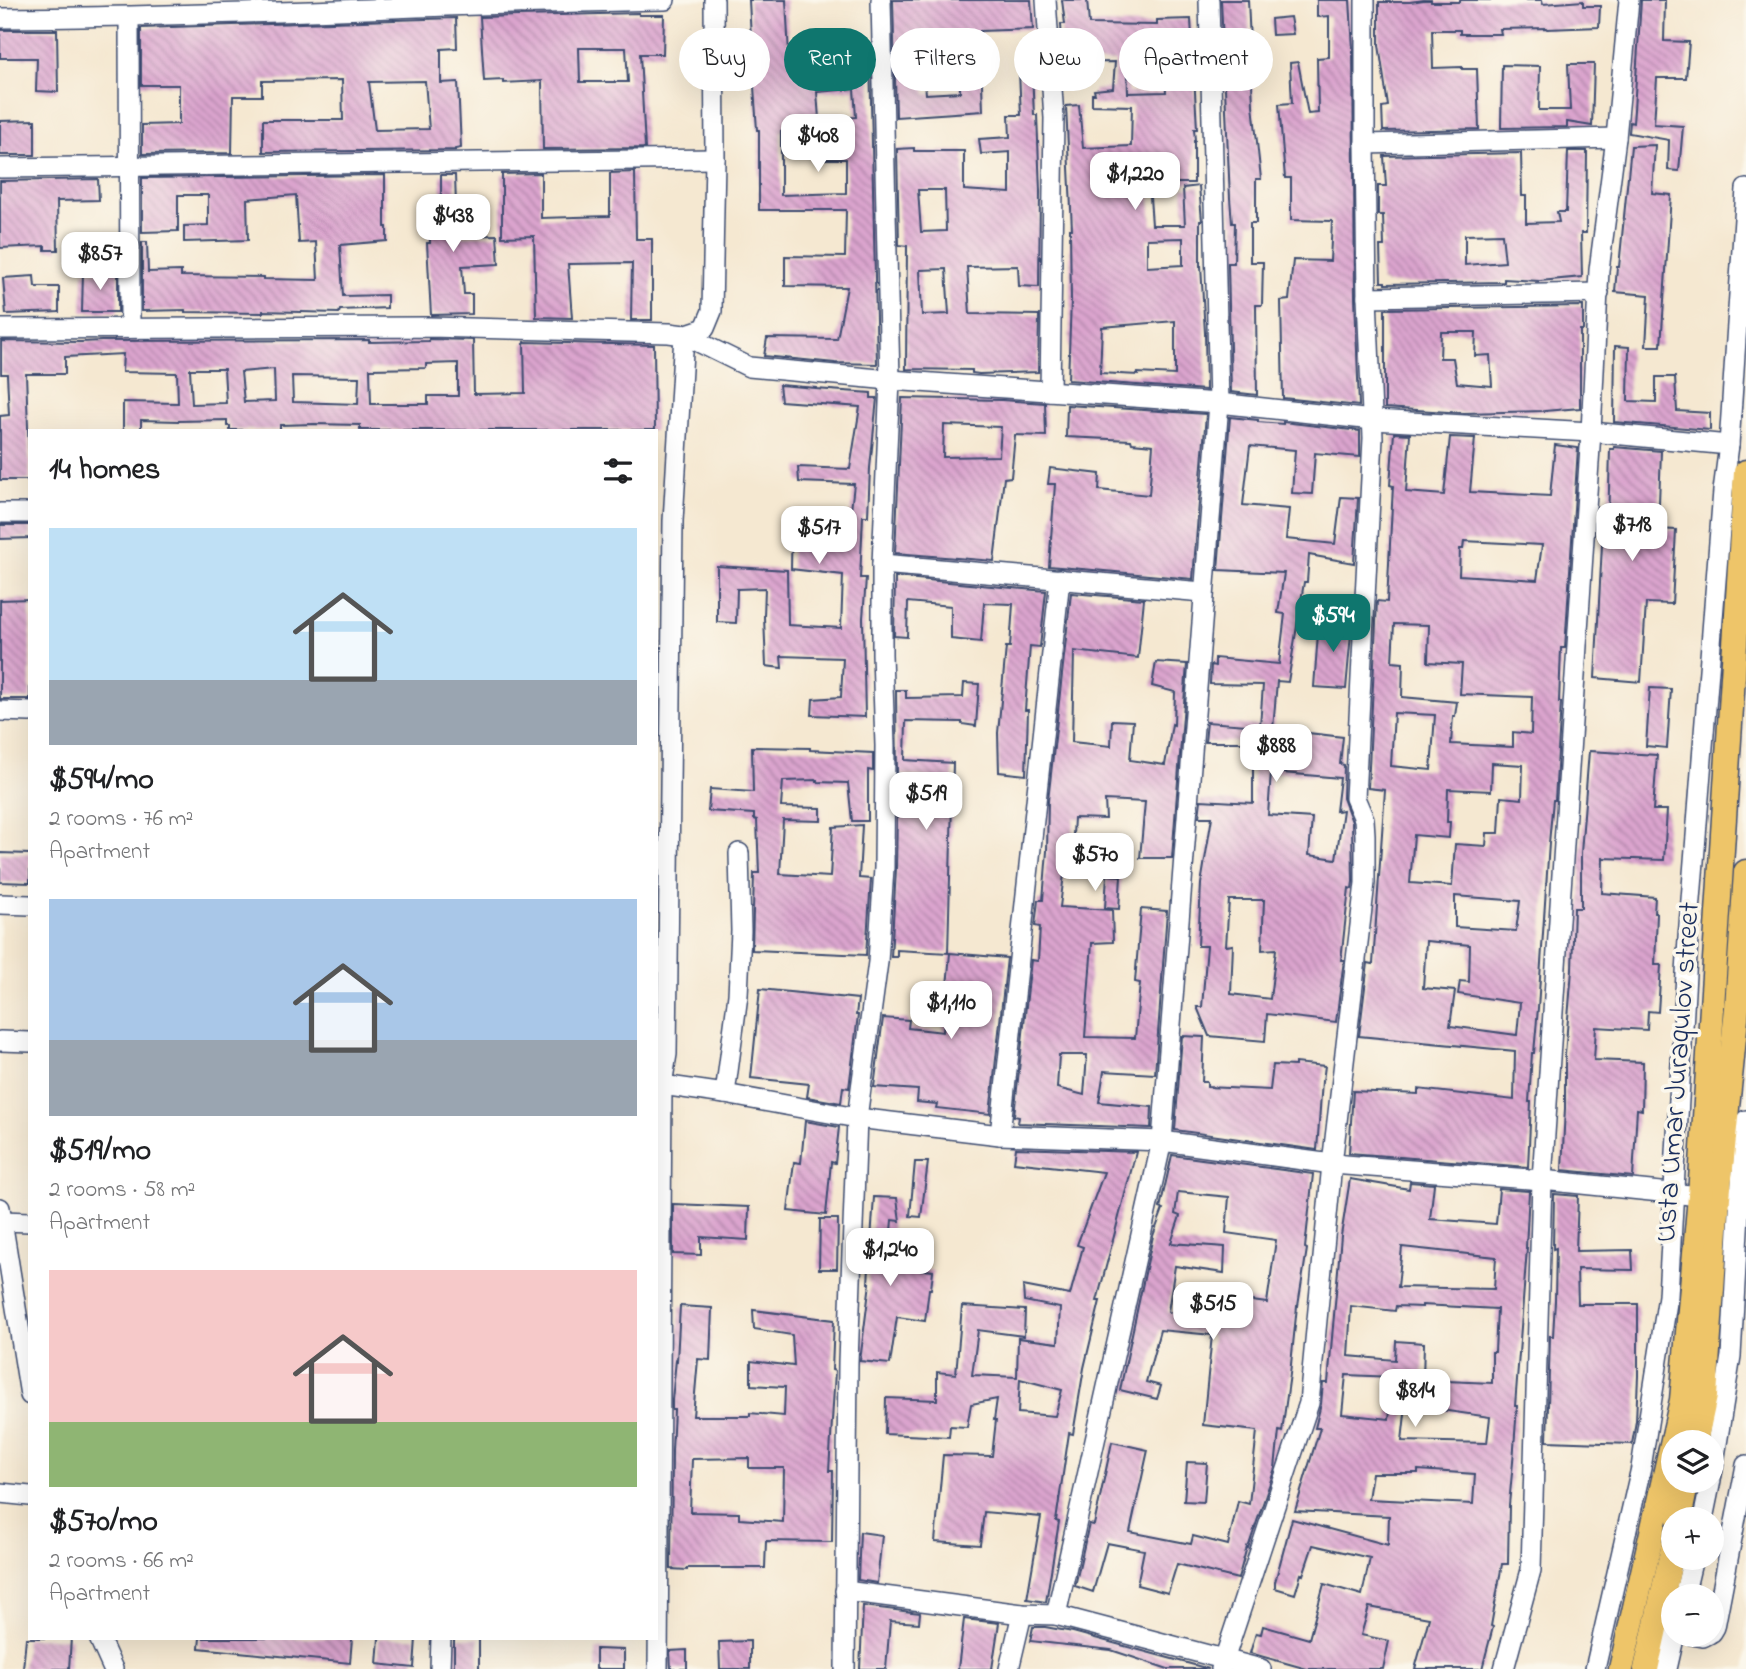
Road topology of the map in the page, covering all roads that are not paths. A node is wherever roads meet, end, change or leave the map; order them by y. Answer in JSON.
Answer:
{"nodes":[{"id":1,"x":665,"y":0,"type":"edge"},
{"id":2,"x":714,"y":0,"type":"edge"},
{"id":3,"x":881,"y":0,"type":"edge"},
{"id":4,"x":1046,"y":0,"type":"edge"},
{"id":5,"x":1209,"y":0,"type":"edge"},
{"id":6,"x":1365,"y":0,"type":"edge"},
{"id":7,"x":1629,"y":0,"type":"edge"},
{"id":8,"x":0,"y":18,"type":"edge"},
{"id":9,"x":130,"y":18,"type":"junction"},
{"id":10,"x":1616,"y":138,"type":"junction"},
{"id":11,"x":1365,"y":144,"type":"junction"},
{"id":12,"x":715,"y":159,"type":"junction"},
{"id":13,"x":129,"y":167,"type":"junction"},
{"id":14,"x":0,"y":168,"type":"edge"},
{"id":15,"x":1746,"y":189,"type":"edge"},
{"id":16,"x":1599,"y":293,"type":"junction"},
{"id":17,"x":1367,"y":297,"type":"junction"},
{"id":18,"x":130,"y":328,"type":"junction"},
{"id":19,"x":0,"y":329,"type":"edge"},
{"id":20,"x":684,"y":335,"type":"junction"},
{"id":21,"x":890,"y":380,"type":"junction"},
{"id":22,"x":1050,"y":391,"type":"junction"},
{"id":23,"x":1219,"y":403,"type":"junction"},
{"id":24,"x":1373,"y":420,"type":"junction"},
{"id":25,"x":1591,"y":432,"type":"junction"},
{"id":26,"x":1730,"y":445,"type":"junction"},
{"id":27,"x":1746,"y":472,"type":"edge"},
{"id":28,"x":0,"y":513,"type":"edge"},
{"id":29,"x":28,"y":513,"type":"edge"},
{"id":30,"x":665,"y":521,"type":"edge"},
{"id":31,"x":882,"y":564,"type":"junction"},
{"id":32,"x":1060,"y":579,"type":"junction"},
{"id":33,"x":1203,"y":592,"type":"junction"},
{"id":34,"x":0,"y":711,"type":"edge"},
{"id":35,"x":28,"y":712,"type":"edge"},
{"id":36,"x":740,"y":853,"type":"dead end"},
{"id":37,"x":1746,"y":872,"type":"edge"},
{"id":38,"x":0,"y":904,"type":"edge"},
{"id":39,"x":28,"y":905,"type":"edge"},
{"id":40,"x":0,"y":1041,"type":"edge"},
{"id":41,"x":28,"y":1042,"type":"edge"},
{"id":42,"x":661,"y":1054,"type":"edge"},
{"id":43,"x":662,"y":1085,"type":"junction"},
{"id":44,"x":725,"y":1094,"type":"junction"},
{"id":45,"x":857,"y":1118,"type":"junction"},
{"id":46,"x":1746,"y":1120,"type":"edge"},
{"id":47,"x":1000,"y":1135,"type":"junction"},
{"id":48,"x":1162,"y":1141,"type":"junction"},
{"id":49,"x":1332,"y":1164,"type":"junction"},
{"id":50,"x":1542,"y":1180,"type":"junction"},
{"id":51,"x":1674,"y":1194,"type":"junction"},
{"id":52,"x":1726,"y":1196,"type":"edge"},
{"id":53,"x":1,"y":1214,"type":"edge"},
{"id":54,"x":28,"y":1221,"type":"edge"},
{"id":55,"x":1739,"y":1330,"type":"edge"},
{"id":56,"x":1738,"y":1357,"type":"edge"},
{"id":57,"x":28,"y":1382,"type":"edge"},
{"id":58,"x":1697,"y":1430,"type":"edge"},
{"id":59,"x":1722,"y":1430,"type":"edge"},
{"id":60,"x":1746,"y":1465,"type":"edge"},
{"id":61,"x":0,"y":1493,"type":"edge"},
{"id":62,"x":1722,"y":1493,"type":"edge"},
{"id":63,"x":28,"y":1496,"type":"edge"},
{"id":64,"x":1739,"y":1505,"type":"junction"},
{"id":65,"x":1668,"y":1570,"type":"edge"},
{"id":66,"x":1723,"y":1584,"type":"edge"},
{"id":67,"x":845,"y":1591,"type":"junction"},
{"id":68,"x":1022,"y":1614,"type":"junction"},
{"id":69,"x":1056,"y":1615,"type":"junction"},
{"id":70,"x":100,"y":1640,"type":"edge"},
{"id":71,"x":441,"y":1640,"type":"edge"},
{"id":72,"x":1672,"y":1647,"type":"edge"},
{"id":73,"x":1223,"y":1664,"type":"edge"},
{"id":74,"x":113,"y":1669,"type":"edge"},
{"id":75,"x":440,"y":1669,"type":"edge"},
{"id":76,"x":658,"y":1669,"type":"edge"},
{"id":77,"x":845,"y":1669,"type":"edge"},
{"id":78,"x":1009,"y":1669,"type":"edge"},
{"id":79,"x":1261,"y":1669,"type":"edge"},
{"id":80,"x":1504,"y":1669,"type":"edge"},
{"id":81,"x":1595,"y":1669,"type":"edge"},
{"id":82,"x":1622,"y":1669,"type":"edge"},
{"id":83,"x":1646,"y":1669,"type":"edge"},
{"id":84,"x":1667,"y":1669,"type":"edge"}],
"edges":[{"from":1,"to":9,"type":"street"},
{"from":2,"to":12,"type":"street"},
{"from":3,"to":21,"type":"street"},
{"from":4,"to":22,"type":"street"},
{"from":5,"to":23,"type":"street"},
{"from":6,"to":11,"type":"street"},
{"from":7,"to":10,"type":"street"},
{"from":8,"to":9,"type":"street"},
{"from":9,"to":13,"type":"street"},
{"from":10,"to":11,"type":"street"},
{"from":10,"to":16,"type":"street"},
{"from":11,"to":17,"type":"street"},
{"from":12,"to":13,"type":"street"},
{"from":12,"to":20,"type":"street"},
{"from":13,"to":14,"type":"street"},
{"from":13,"to":18,"type":"street"},
{"from":15,"to":26,"type":"street"},
{"from":16,"to":17,"type":"street"},
{"from":16,"to":25,"type":"street"},
{"from":17,"to":24,"type":"street"},
{"from":18,"to":19,"type":"street"},
{"from":18,"to":20,"type":"street"},
{"from":20,"to":21,"type":"street"},
{"from":20,"to":30,"type":"street"},
{"from":21,"to":22,"type":"street"},
{"from":21,"to":31,"type":"street"},
{"from":22,"to":23,"type":"street"},
{"from":23,"to":24,"type":"street"},
{"from":23,"to":33,"type":"street"},
{"from":24,"to":25,"type":"street"},
{"from":24,"to":49,"type":"street"},
{"from":25,"to":26,"type":"street"},
{"from":25,"to":50,"type":"street"},
{"from":26,"to":51,"type":"street"},
{"from":27,"to":52,"type":"main road","name":"Usta Umar Juraqulov street"},
{"from":28,"to":29,"type":"street"},
{"from":30,"to":42,"type":"street"},
{"from":31,"to":32,"type":"street"},
{"from":31,"to":45,"type":"street"},
{"from":32,"to":33,"type":"street"},
{"from":32,"to":47,"type":"street"},
{"from":33,"to":48,"type":"street"},
{"from":34,"to":35,"type":"street"},
{"from":36,"to":44,"type":"street"},
{"from":37,"to":52,"type":"main road","name":"Usta Umar Juraqulov street"},
{"from":38,"to":39,"type":"street"},
{"from":40,"to":41,"type":"street"},
{"from":42,"to":43,"type":"street"},
{"from":43,"to":44,"type":"street"},
{"from":43,"to":76,"type":"street"},
{"from":44,"to":45,"type":"street"},
{"from":45,"to":47,"type":"street"},
{"from":45,"to":67,"type":"street"},
{"from":46,"to":52,"type":"street"},
{"from":47,"to":48,"type":"street"},
{"from":48,"to":49,"type":"street"},
{"from":48,"to":69,"type":"street"},
{"from":49,"to":50,"type":"street"},
{"from":49,"to":73,"type":"street"},
{"from":50,"to":51,"type":"street"},
{"from":50,"to":80,"type":"street"},
{"from":51,"to":52,"type":"street"},
{"from":51,"to":81,"type":"street"},
{"from":52,"to":55,"type":"street"},
{"from":52,"to":58,"type":"main road","name":"Usta Umar Juraqulov street"},
{"from":52,"to":82,"type":"main road","name":"Usta Umar Juraqulov street"},
{"from":53,"to":54,"type":"street"},
{"from":53,"to":57,"type":"street"},
{"from":55,"to":56,"type":"street"},
{"from":56,"to":59,"type":"street"},
{"from":60,"to":64,"type":"street"},
{"from":61,"to":63,"type":"street"},
{"from":62,"to":64,"type":"street"},
{"from":64,"to":66,"type":"street"},
{"from":65,"to":83,"type":"main road"},
{"from":67,"to":68,"type":"street"},
{"from":67,"to":77,"type":"street"},
{"from":68,"to":69,"type":"street"},
{"from":68,"to":78,"type":"street"},
{"from":69,"to":73,"type":"street"},
{"from":70,"to":74,"type":"street"},
{"from":71,"to":75,"type":"street"},
{"from":72,"to":84,"type":"street"},
{"from":73,"to":79,"type":"street"}]}
